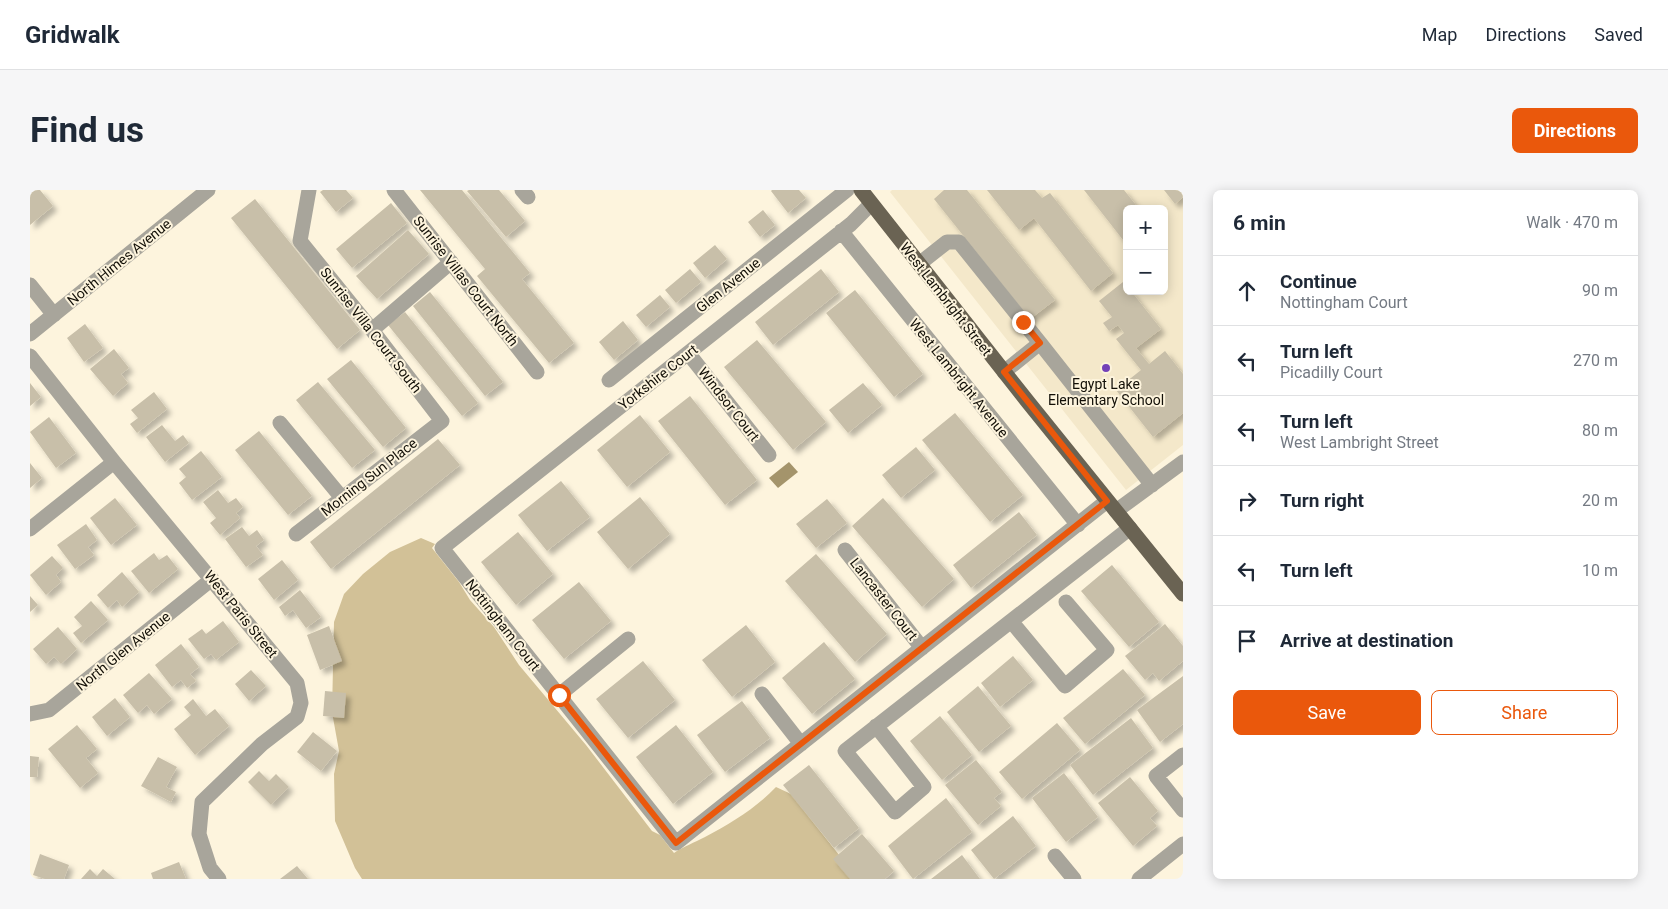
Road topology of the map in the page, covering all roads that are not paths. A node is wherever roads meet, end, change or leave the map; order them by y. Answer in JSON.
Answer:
{"nodes":[{"id":1,"x":208,"y":190,"type":"edge"},
{"id":2,"x":309,"y":190,"type":"edge"},
{"id":3,"x":394,"y":190,"type":"edge"},
{"id":4,"x":847,"y":190,"type":"edge"},
{"id":5,"x":861,"y":190,"type":"edge"},
{"id":6,"x":871,"y":204,"type":"junction"},
{"id":7,"x":841,"y":231,"type":"junction"},
{"id":8,"x":451,"y":262,"type":"junction"},
{"id":9,"x":919,"y":264,"type":"junction"},
{"id":10,"x":30,"y":284,"type":"edge"},
{"id":11,"x":54,"y":315,"type":"junction"},
{"id":12,"x":372,"y":330,"type":"junction"},
{"id":13,"x":30,"y":334,"type":"edge"},
{"id":14,"x":1040,"y":343,"type":"junction"},
{"id":15,"x":688,"y":353,"type":"junction"},
{"id":16,"x":30,"y":356,"type":"edge"},
{"id":17,"x":538,"y":372,"type":"dead end"},
{"id":18,"x":1004,"y":372,"type":"junction"},
{"id":19,"x":608,"y":380,"type":"dead end"},
{"id":20,"x":442,"y":421,"type":"joint"},
{"id":21,"x":280,"y":423,"type":"dead end"},
{"id":22,"x":769,"y":455,"type":"dead end"},
{"id":23,"x":114,"y":462,"type":"junction"},
{"id":24,"x":1183,"y":462,"type":"edge"},
{"id":25,"x":1152,"y":485,"type":"junction"},
{"id":26,"x":342,"y":498,"type":"junction"},
{"id":27,"x":1112,"y":506,"type":"junction"},
{"id":28,"x":1078,"y":525,"type":"junction"},
{"id":29,"x":1130,"y":528,"type":"junction"},
{"id":30,"x":30,"y":529,"type":"edge"},
{"id":31,"x":296,"y":534,"type":"dead end"},
{"id":32,"x":442,"y":548,"type":"joint"},
{"id":33,"x":845,"y":550,"type":"dead end"},
{"id":34,"x":212,"y":579,"type":"junction"},
{"id":35,"x":1183,"y":594,"type":"edge"},
{"id":36,"x":1066,"y":602,"type":"dead end"},
{"id":37,"x":1011,"y":621,"type":"junction"},
{"id":38,"x":628,"y":639,"type":"dead end"},
{"id":39,"x":922,"y":648,"type":"junction"},
{"id":40,"x":762,"y":694,"type":"dead end"},
{"id":41,"x":559,"y":695,"type":"junction"},
{"id":42,"x":30,"y":714,"type":"edge"},
{"id":43,"x":876,"y":726,"type":"junction"},
{"id":44,"x":801,"y":744,"type":"junction"},
{"id":45,"x":1183,"y":755,"type":"edge"},
{"id":46,"x":1183,"y":810,"type":"edge"},
{"id":47,"x":1183,"y":844,"type":"edge"},
{"id":48,"x":1055,"y":856,"type":"dead end"},
{"id":49,"x":219,"y":879,"type":"edge"},
{"id":50,"x":1074,"y":879,"type":"edge"},
{"id":51,"x":1139,"y":879,"type":"edge"}],
"edges":[{"from":1,"to":11,"type":"street","name":"North Himes Avenue"},
{"from":2,"to":12,"type":"street","name":"Sunrise Villa Court South"},
{"from":3,"to":8,"type":"street","name":"Sunrise Villas Court North"},
{"from":4,"to":19,"type":"street","name":"Glen Avenue"},
{"from":5,"to":6,"type":"main road","name":"West Lambright Street"},
{"from":6,"to":7,"type":"street","name":"Yorkshire Court"},
{"from":6,"to":9,"type":"main road","name":"West Lambright Street"},
{"from":7,"to":15,"type":"street","name":"Yorkshire Court"},
{"from":7,"to":28,"type":"street","name":"West Lambright Avenue"},
{"from":8,"to":12,"type":"street"},
{"from":8,"to":17,"type":"street","name":"Sunrise Villas Court North"},
{"from":9,"to":14,"type":"street"},
{"from":9,"to":18,"type":"main road","name":"West Lambright Street"},
{"from":10,"to":11,"type":"street"},
{"from":11,"to":13,"type":"street","name":"North Himes Avenue"},
{"from":12,"to":20,"type":"street","name":"Sunrise Villa Court South"},
{"from":14,"to":18,"type":"street"},
{"from":14,"to":25,"type":"street"},
{"from":15,"to":22,"type":"street","name":"Windsor Court"},
{"from":15,"to":32,"type":"street","name":"Yorkshire Court"},
{"from":16,"to":23,"type":"street","name":"West Paris Street"},
{"from":18,"to":27,"type":"main road","name":"West Lambright Street"},
{"from":20,"to":26,"type":"street","name":"Morning Sun Place"},
{"from":21,"to":26,"type":"street"},
{"from":23,"to":30,"type":"street"},
{"from":23,"to":34,"type":"street","name":"West Paris Street"},
{"from":24,"to":25,"type":"street"},
{"from":25,"to":27,"type":"street"},
{"from":26,"to":31,"type":"street","name":"Morning Sun Place"},
{"from":27,"to":28,"type":"street"},
{"from":27,"to":29,"type":"main road","name":"West Lambright Street"},
{"from":28,"to":39,"type":"street"},
{"from":29,"to":35,"type":"main road","name":"West Lambright Street"},
{"from":29,"to":37,"type":"street"},
{"from":32,"to":41,"type":"street","name":"Nottingham Court"},
{"from":33,"to":39,"type":"street","name":"Lancaster Court"},
{"from":34,"to":42,"type":"street","name":"North Glen Avenue"},
{"from":34,"to":49,"type":"street","name":"West Paris Street"},
{"from":36,"to":37,"type":"street"},
{"from":37,"to":43,"type":"street"},
{"from":38,"to":41,"type":"street"},
{"from":39,"to":44,"type":"street"},
{"from":40,"to":44,"type":"street"},
{"from":41,"to":44,"type":"street","name":"Nottingham Court"},
{"from":43,"to":43,"type":"street"},
{"from":45,"to":46,"type":"street"},
{"from":47,"to":51,"type":"street"},
{"from":48,"to":50,"type":"street"}]}
